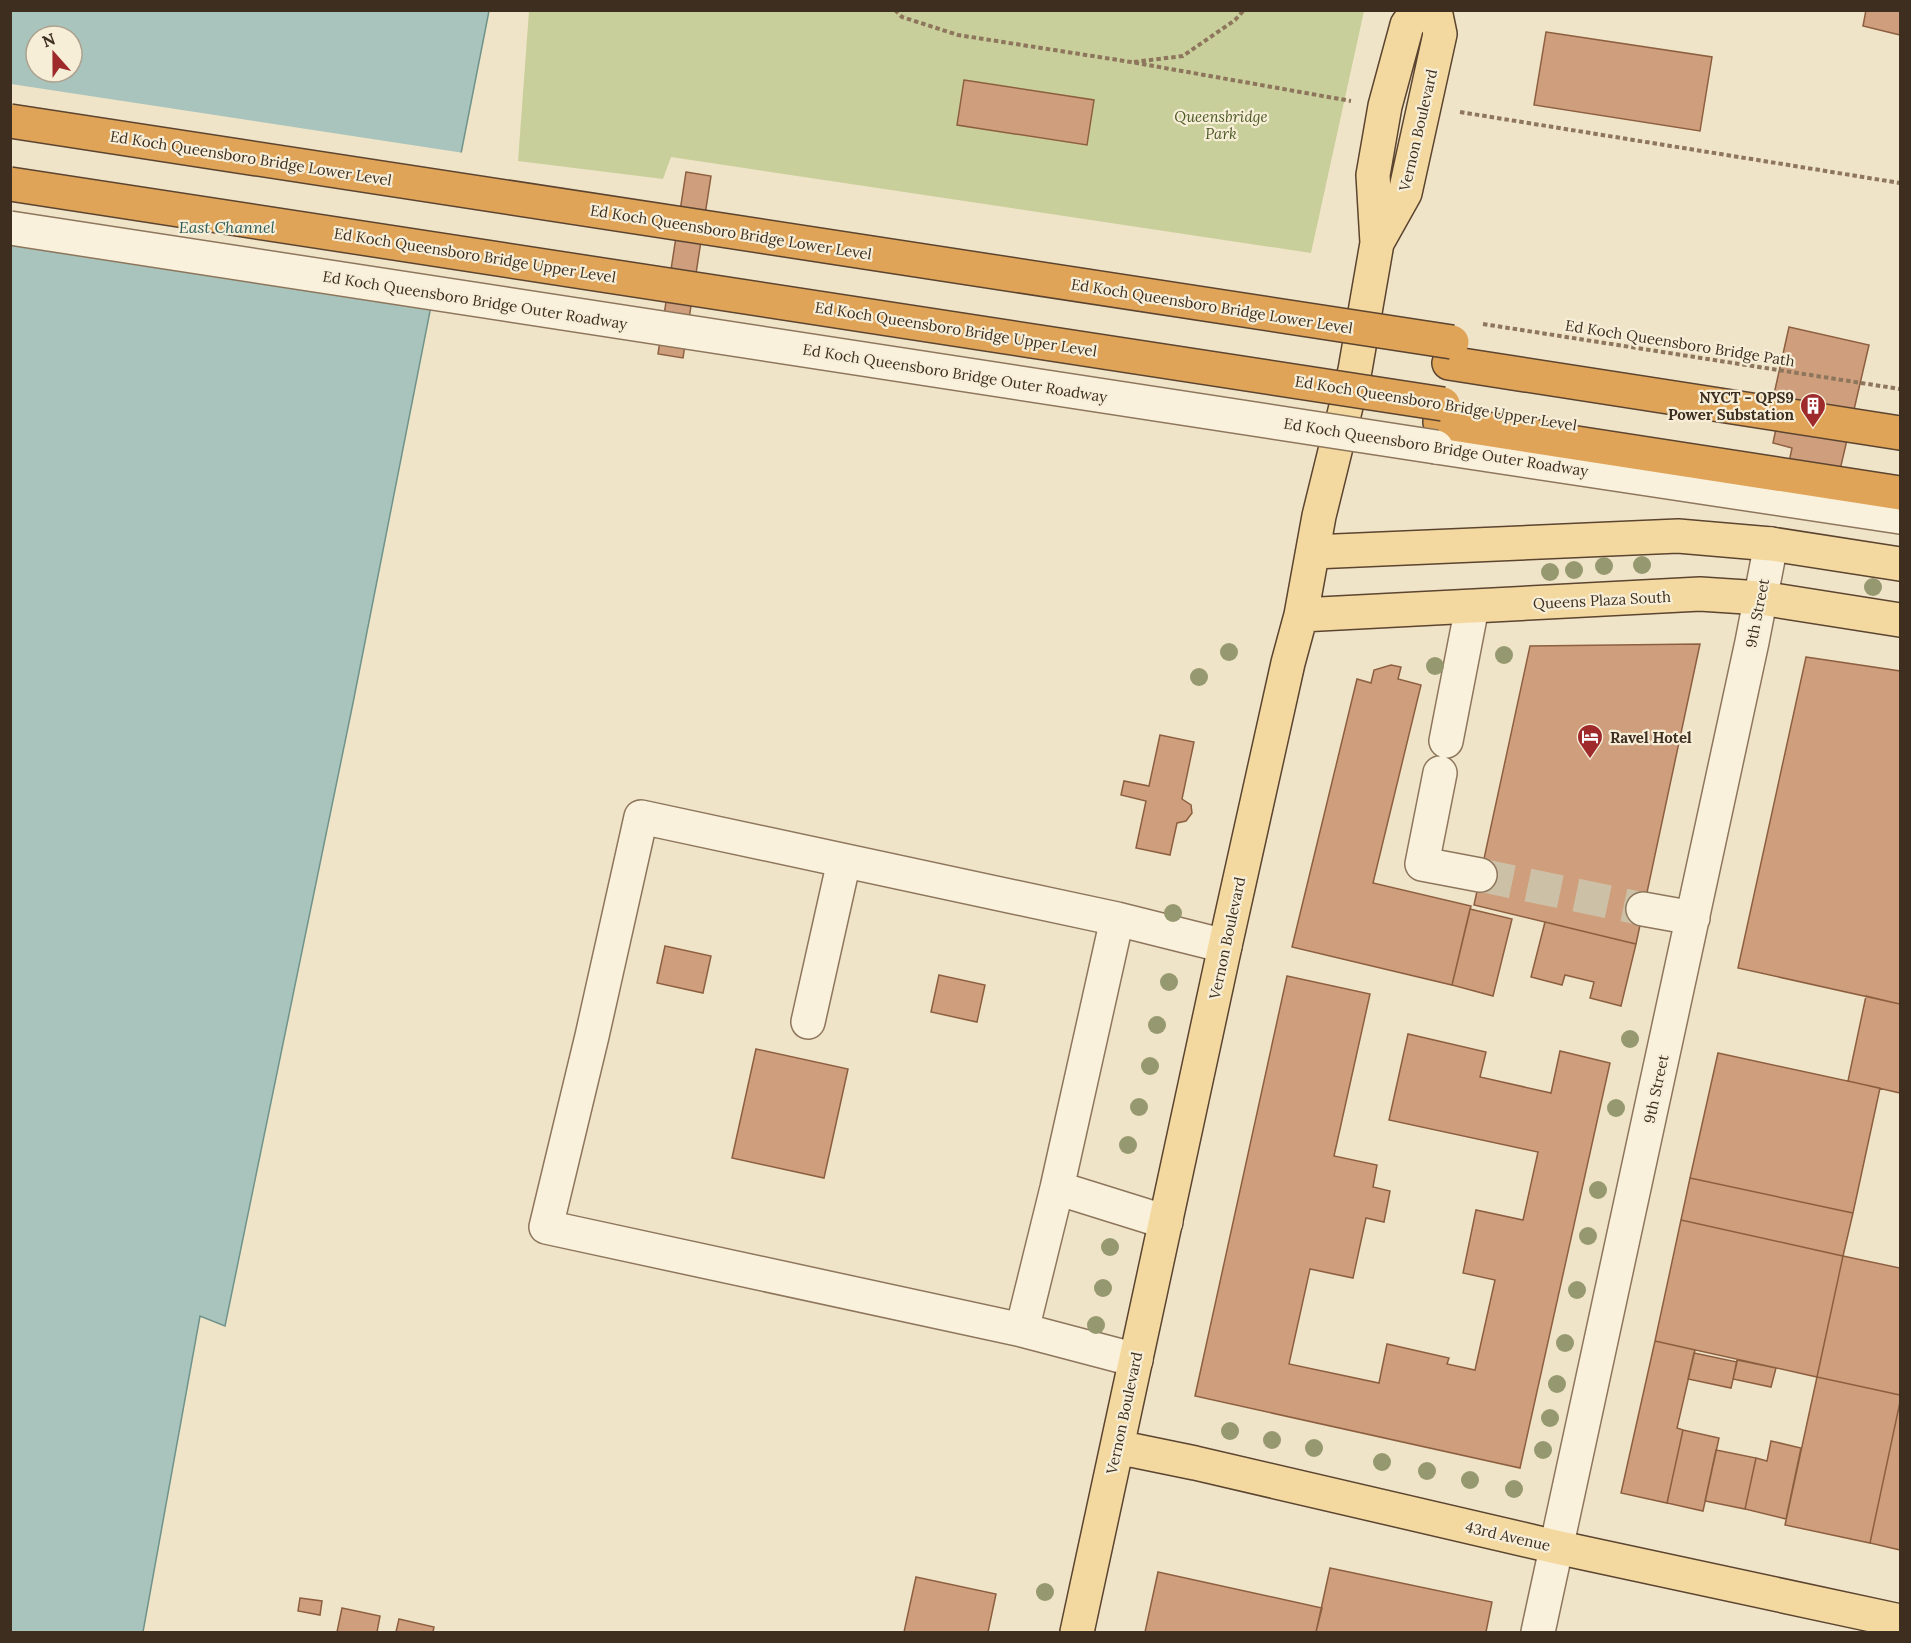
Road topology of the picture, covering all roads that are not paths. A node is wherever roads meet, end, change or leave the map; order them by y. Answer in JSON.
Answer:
{"nodes":[{"id":1,"x":1418,"y":10,"type":"edge"},
{"id":2,"x":1435,"y":10,"type":"edge"},
{"id":3,"x":10,"y":121,"type":"edge"},
{"id":4,"x":10,"y":142,"type":"edge"},
{"id":5,"x":10,"y":184,"type":"edge"},
{"id":6,"x":10,"y":202,"type":"edge"},
{"id":7,"x":10,"y":228,"type":"edge"},
{"id":8,"x":1377,"y":243,"type":"junction"},
{"id":9,"x":1451,"y":353,"type":"junction"},
{"id":10,"x":1900,"y":411,"type":"edge"},
{"id":11,"x":1900,"y":433,"type":"edge"},
{"id":12,"x":1900,"y":477,"type":"edge"},
{"id":13,"x":1900,"y":493,"type":"edge"},
{"id":14,"x":1900,"y":518,"type":"edge"},
{"id":15,"x":1771,"y":544,"type":"junction"},
{"id":16,"x":1313,"y":552,"type":"junction"},
{"id":17,"x":1900,"y":564,"type":"edge"},
{"id":18,"x":1761,"y":598,"type":"junction"},
{"id":19,"x":1472,"y":607,"type":"junction"},
{"id":20,"x":1301,"y":615,"type":"junction"},
{"id":21,"x":1900,"y":620,"type":"edge"},
{"id":22,"x":1446,"y":741,"type":"dead end"},
{"id":23,"x":1440,"y":773,"type":"dead end"},
{"id":24,"x":844,"y":861,"type":"junction"},
{"id":25,"x":1480,"y":874,"type":"tunnel mouth"},
{"id":26,"x":1643,"y":909,"type":"tunnel mouth"},
{"id":27,"x":1693,"y":918,"type":"junction"},
{"id":28,"x":1117,"y":919,"type":"junction"},
{"id":29,"x":1225,"y":946,"type":"junction"},
{"id":30,"x":808,"y":1022,"type":"dead end"},
{"id":31,"x":1057,"y":1188,"type":"junction"},
{"id":32,"x":1166,"y":1222,"type":"junction"},
{"id":33,"x":1022,"y":1330,"type":"junction"},
{"id":34,"x":1136,"y":1360,"type":"junction"},
{"id":35,"x":1117,"y":1447,"type":"junction"},
{"id":36,"x":1556,"y":1547,"type":"junction"},
{"id":37,"x":1900,"y":1621,"type":"edge"},
{"id":38,"x":1077,"y":1632,"type":"edge"},
{"id":39,"x":1538,"y":1632,"type":"edge"}],
"edges":[{"from":1,"to":8,"type":"main road","name":"Vernon Boulevard"},
{"from":2,"to":8,"type":"main road","name":"Vernon Boulevard"},
{"from":3,"to":9,"type":"highway","name":"Ed Koch Queensboro Bridge Lower Level","bridge":true},
{"from":4,"to":9,"type":"highway"},
{"from":5,"to":12,"type":"highway","name":"Ed Koch Queensboro Bridge Upper Level","bridge":true},
{"from":6,"to":13,"type":"highway"},
{"from":7,"to":14,"type":"street","name":"Ed Koch Queensboro Bridge Outer Roadway","bridge":true},
{"from":8,"to":16,"type":"main road","name":"Vernon Boulevard"},
{"from":9,"to":10,"type":"highway"},
{"from":9,"to":11,"type":"highway"},
{"from":15,"to":16,"type":"main road"},
{"from":15,"to":17,"type":"main road"},
{"from":15,"to":18,"type":"street","name":"9th Street"},
{"from":16,"to":20,"type":"main road","name":"Vernon Boulevard"},
{"from":18,"to":19,"type":"main road","name":"Queens Plaza South"},
{"from":18,"to":21,"type":"main road","name":"Queens Plaza South"},
{"from":18,"to":27,"type":"street","name":"9th Street"},
{"from":19,"to":20,"type":"main road","name":"Queens Plaza South"},
{"from":19,"to":22,"type":"street"},
{"from":20,"to":29,"type":"main road","name":"Vernon Boulevard"},
{"from":23,"to":25,"type":"street"},
{"from":24,"to":28,"type":"street"},
{"from":24,"to":30,"type":"street"},
{"from":24,"to":33,"type":"street"},
{"from":26,"to":27,"type":"street"},
{"from":27,"to":36,"type":"street","name":"9th Street"},
{"from":28,"to":29,"type":"street"},
{"from":28,"to":31,"type":"street"},
{"from":29,"to":32,"type":"main road","name":"Vernon Boulevard"},
{"from":31,"to":32,"type":"street"},
{"from":31,"to":33,"type":"street"},
{"from":32,"to":34,"type":"main road","name":"Vernon Boulevard"},
{"from":33,"to":34,"type":"street"},
{"from":34,"to":35,"type":"main road","name":"Vernon Boulevard"},
{"from":35,"to":36,"type":"main road","name":"43rd Avenue"},
{"from":35,"to":38,"type":"main road","name":"Vernon Boulevard"},
{"from":36,"to":37,"type":"main road","name":"43rd Avenue"},
{"from":36,"to":39,"type":"street","name":"9th Street"}]}
